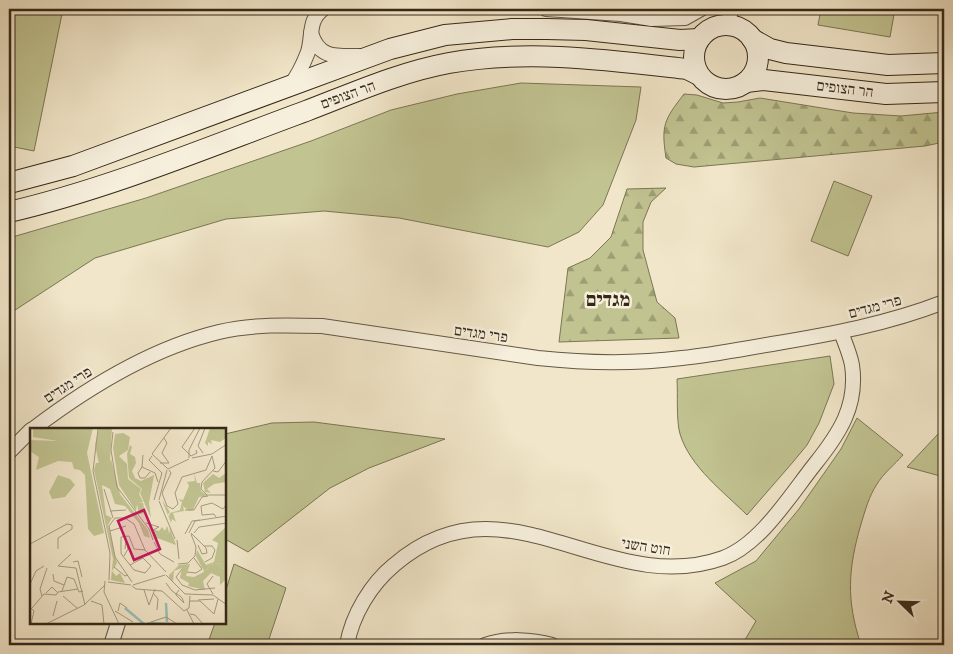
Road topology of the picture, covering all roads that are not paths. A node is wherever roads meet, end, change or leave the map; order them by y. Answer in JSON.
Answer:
{"nodes":[{"id":1,"x":323,"y":9,"type":"edge"},
{"id":2,"x":546,"y":9,"type":"edge"},
{"id":3,"x":701,"y":9,"type":"edge"},
{"id":4,"x":730,"y":17,"type":"edge"},
{"id":5,"x":311,"y":32,"type":"junction"},
{"id":6,"x":699,"y":38,"type":"junction"},
{"id":7,"x":752,"y":39,"type":"junction"},
{"id":8,"x":371,"y":57,"type":"junction"},
{"id":9,"x":944,"y":63,"type":"edge"},
{"id":10,"x":699,"y":75,"type":"junction"},
{"id":11,"x":746,"y":82,"type":"junction"},
{"id":12,"x":289,"y":87,"type":"junction"},
{"id":13,"x":944,"y":92,"type":"edge"},
{"id":14,"x":9,"y":183,"type":"edge"},
{"id":15,"x":9,"y":212,"type":"edge"},
{"id":16,"x":944,"y":302,"type":"edge"},
{"id":17,"x":841,"y":332,"type":"junction"},
{"id":18,"x":35,"y":428,"type":"edge"},
{"id":19,"x":30,"y":432,"type":"edge"},
{"id":20,"x":9,"y":452,"type":"edge"},
{"id":21,"x":118,"y":624,"type":"edge"},
{"id":22,"x":111,"y":645,"type":"edge"},
{"id":23,"x":347,"y":645,"type":"edge"},
{"id":24,"x":485,"y":645,"type":"edge"},
{"id":25,"x":552,"y":645,"type":"edge"}],
"edges":[{"from":1,"to":5,"type":"street"},
{"from":2,"to":3,"type":"street"},
{"from":4,"to":6,"type":"main road"},
{"from":4,"to":7,"type":"main road"},
{"from":5,"to":8,"type":"street"},
{"from":5,"to":12,"type":"street"},
{"from":6,"to":8,"type":"main road","name":"הר הצופים"},
{"from":6,"to":10,"type":"main road"},
{"from":7,"to":9,"type":"main road","name":"הר הצופים"},
{"from":7,"to":11,"type":"main road"},
{"from":8,"to":12,"type":"main road","name":"הר הצופים"},
{"from":10,"to":11,"type":"main road"},
{"from":10,"to":15,"type":"main road","name":"הר הצופים"},
{"from":11,"to":13,"type":"main road","name":"הר הצופים"},
{"from":12,"to":14,"type":"main road","name":"הר הצופים"},
{"from":16,"to":17,"type":"street","name":"פרי מגדים"},
{"from":17,"to":18,"type":"street","name":"פרי מגדים"},
{"from":17,"to":23,"type":"street","name":"חוט השני"},
{"from":19,"to":20,"type":"street","name":"פרי מגדים"},
{"from":21,"to":22,"type":"street"},
{"from":24,"to":25,"type":"street"}]}
